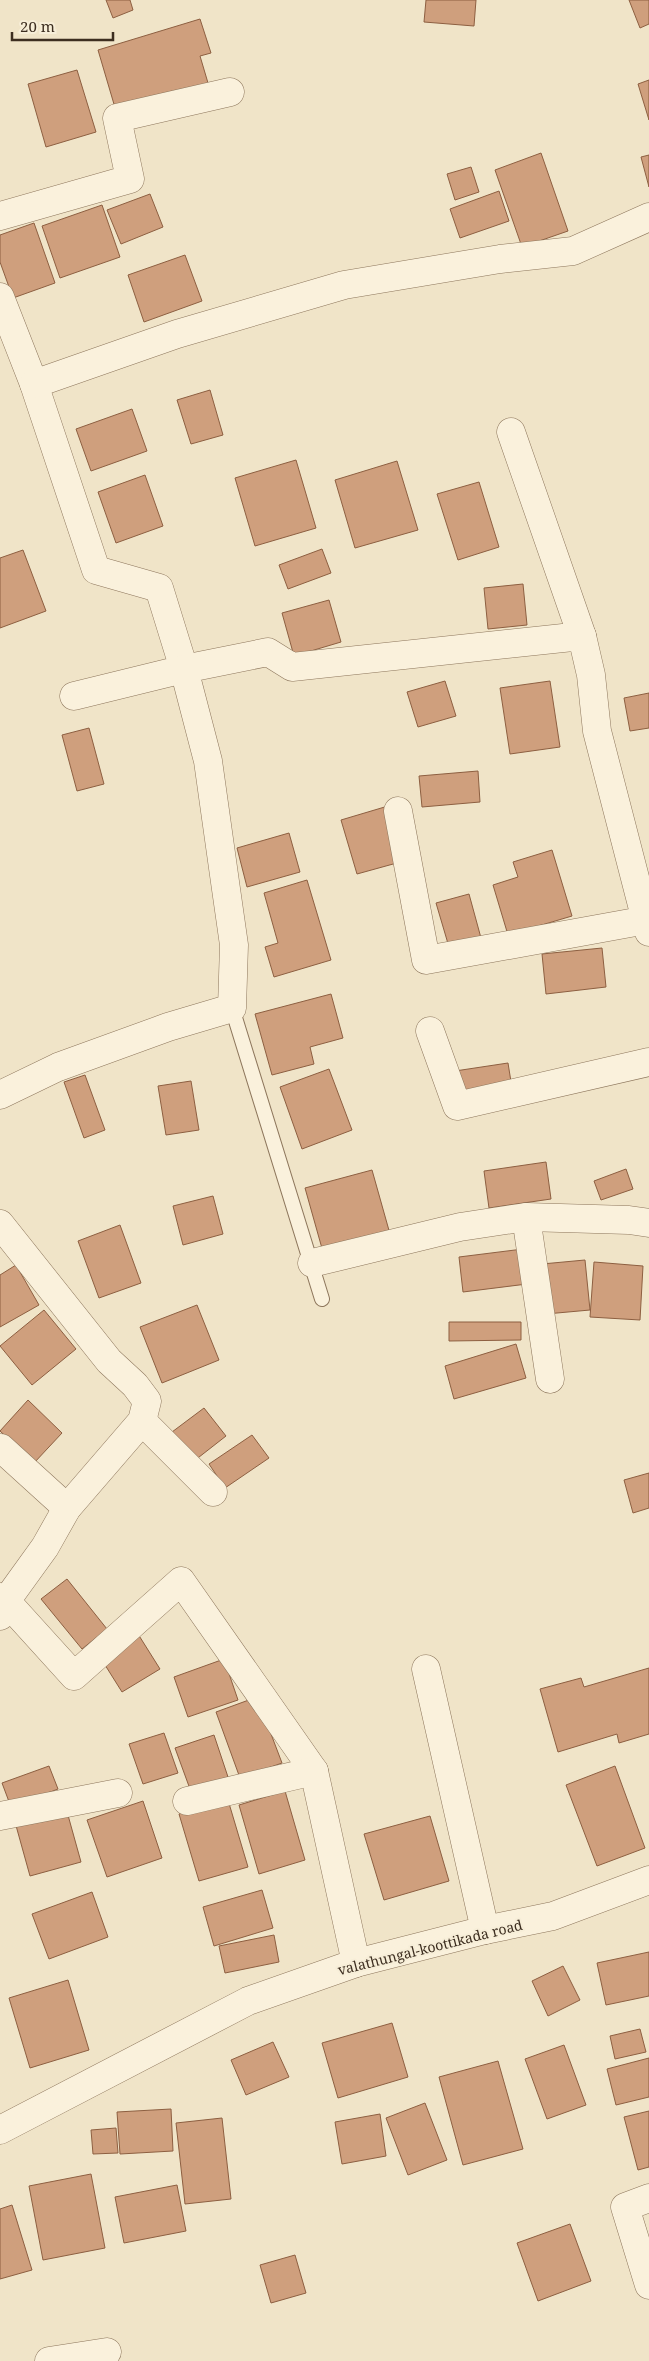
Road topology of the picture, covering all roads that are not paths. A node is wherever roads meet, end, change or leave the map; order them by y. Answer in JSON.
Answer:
{"nodes":[{"id":1,"x":230,"y":92,"type":"dead end"},
{"id":2,"x":0,"y":216,"type":"edge"},
{"id":3,"x":649,"y":217,"type":"edge"},
{"id":4,"x":0,"y":297,"type":"edge"},
{"id":5,"x":34,"y":384,"type":"junction"},
{"id":6,"x":511,"y":432,"type":"dead end"},
{"id":7,"x":582,"y":636,"type":"junction"},
{"id":8,"x":184,"y":669,"type":"junction"},
{"id":9,"x":74,"y":696,"type":"dead end"},
{"id":10,"x":398,"y":811,"type":"dead end"},
{"id":11,"x":648,"y":926,"type":"edge"},
{"id":12,"x":232,"y":1008,"type":"junction"},
{"id":13,"x":430,"y":1031,"type":"dead end"},
{"id":14,"x":649,"y":1062,"type":"edge"},
{"id":15,"x":0,"y":1095,"type":"edge"},
{"id":16,"x":526,"y":1217,"type":"junction"},
{"id":17,"x":649,"y":1223,"type":"edge"},
{"id":18,"x":0,"y":1224,"type":"edge"},
{"id":19,"x":312,"y":1263,"type":"junction"},
{"id":20,"x":322,"y":1299,"type":"dead end"},
{"id":21,"x":550,"y":1380,"type":"dead end"},
{"id":22,"x":142,"y":1421,"type":"junction"},
{"id":23,"x":1,"y":1448,"type":"edge"},
{"id":24,"x":213,"y":1492,"type":"dead end"},
{"id":25,"x":67,"y":1508,"type":"junction"},
{"id":26,"x":2,"y":1604,"type":"edge"},
{"id":27,"x":426,"y":1669,"type":"dead end"},
{"id":28,"x":314,"y":1771,"type":"junction"},
{"id":29,"x":118,"y":1792,"type":"dead end"},
{"id":30,"x":187,"y":1800,"type":"dead end"},
{"id":31,"x":0,"y":1816,"type":"edge"},
{"id":32,"x":649,"y":1880,"type":"edge"},
{"id":33,"x":485,"y":1930,"type":"junction"},
{"id":34,"x":356,"y":1963,"type":"junction"},
{"id":35,"x":0,"y":2130,"type":"edge"},
{"id":36,"x":649,"y":2198,"type":"edge"},
{"id":37,"x":649,"y":2285,"type":"edge"},
{"id":38,"x":107,"y":2352,"type":"dead end"},
{"id":39,"x":49,"y":2361,"type":"edge"}],
"edges":[{"from":1,"to":2,"type":"street"},
{"from":3,"to":5,"type":"street"},
{"from":4,"to":5,"type":"street"},
{"from":5,"to":8,"type":"street"},
{"from":6,"to":7,"type":"street"},
{"from":7,"to":8,"type":"street"},
{"from":7,"to":11,"type":"street"},
{"from":8,"to":9,"type":"street"},
{"from":8,"to":12,"type":"street"},
{"from":10,"to":11,"type":"street"},
{"from":12,"to":15,"type":"street"},
{"from":12,"to":19,"type":"lane"},
{"from":13,"to":14,"type":"street"},
{"from":16,"to":17,"type":"street"},
{"from":16,"to":19,"type":"street"},
{"from":16,"to":21,"type":"street"},
{"from":18,"to":22,"type":"street"},
{"from":19,"to":20,"type":"lane"},
{"from":22,"to":24,"type":"street"},
{"from":22,"to":25,"type":"street"},
{"from":23,"to":25,"type":"street"},
{"from":25,"to":26,"type":"street"},
{"from":26,"to":28,"type":"street"},
{"from":27,"to":33,"type":"street"},
{"from":28,"to":30,"type":"street"},
{"from":28,"to":34,"type":"street"},
{"from":29,"to":31,"type":"street"},
{"from":32,"to":33,"type":"street","name":"valathungal-koottikada road"},
{"from":33,"to":34,"type":"street","name":"valathungal-koottikada road"},
{"from":34,"to":35,"type":"street","name":"valathungal-koottikada road"},
{"from":36,"to":37,"type":"street"},
{"from":38,"to":39,"type":"street"}]}
